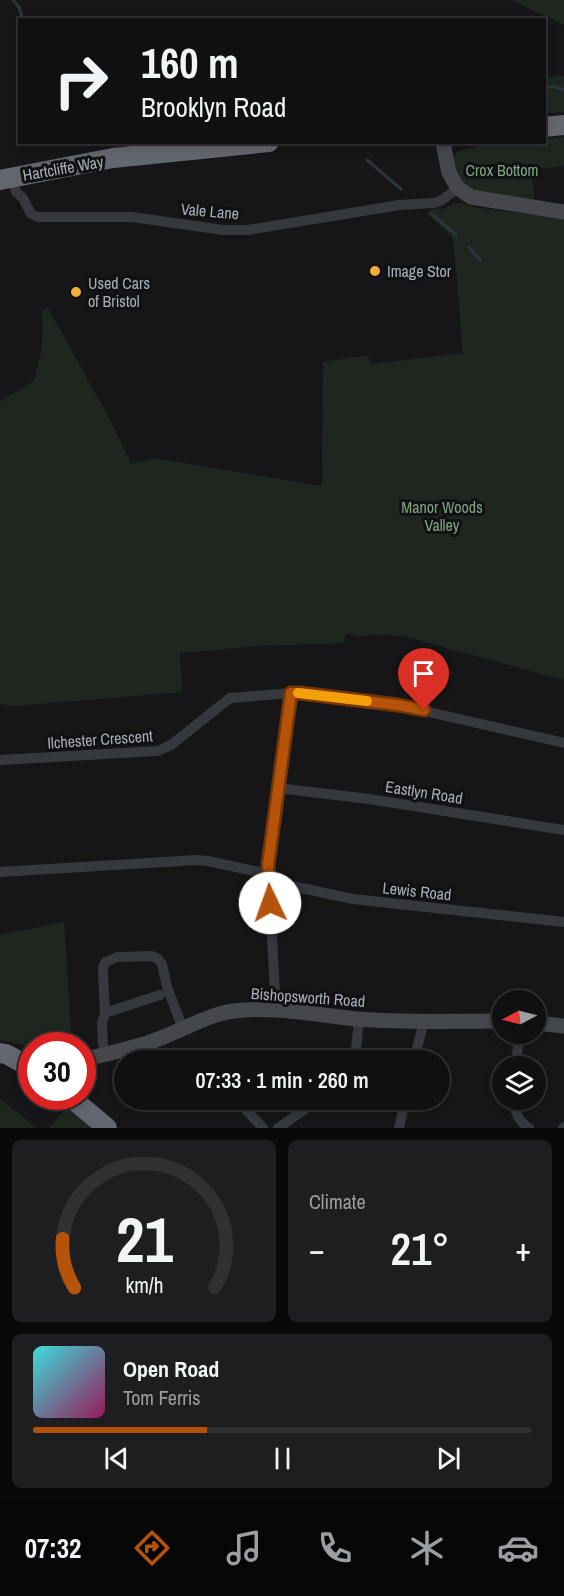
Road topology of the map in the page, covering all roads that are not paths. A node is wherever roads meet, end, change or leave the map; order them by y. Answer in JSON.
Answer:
{"nodes":[{"id":1,"x":564,"y":125,"type":"edge"},
{"id":2,"x":546,"y":127,"type":"edge"},
{"id":3,"x":250,"y":144,"type":"edge"},
{"id":4,"x":443,"y":144,"type":"edge"},
{"id":5,"x":6,"y":178,"type":"edge"},
{"id":6,"x":458,"y":188,"type":"junction"},
{"id":7,"x":564,"y":212,"type":"edge"},
{"id":8,"x":291,"y":693,"type":"junction"},
{"id":9,"x":564,"y":743,"type":"edge"},
{"id":10,"x":0,"y":760,"type":"edge"},
{"id":11,"x":278,"y":789,"type":"junction"},
{"id":12,"x":564,"y":830,"type":"edge"},
{"id":13,"x":0,"y":873,"type":"edge"},
{"id":14,"x":268,"y":878,"type":"junction"},
{"id":15,"x":564,"y":922,"type":"edge"},
{"id":16,"x":160,"y":994,"type":"dead end"},
{"id":17,"x":276,"y":1011,"type":"junction"},
{"id":18,"x":105,"y":1013,"type":"junction"},
{"id":19,"x":359,"y":1019,"type":"junction"},
{"id":20,"x":424,"y":1021,"type":"junction"},
{"id":21,"x":492,"y":1021,"type":"edge"},
{"id":22,"x":546,"y":1024,"type":"edge"},
{"id":23,"x":564,"y":1026,"type":"edge"},
{"id":24,"x":183,"y":1029,"type":"junction"},
{"id":25,"x":103,"y":1044,"type":"dead end"},
{"id":26,"x":356,"y":1050,"type":"edge"},
{"id":27,"x":417,"y":1050,"type":"edge"},
{"id":28,"x":3,"y":1054,"type":"edge"},
{"id":29,"x":18,"y":1056,"type":"edge"},
{"id":30,"x":96,"y":1057,"type":"edge"},
{"id":31,"x":18,"y":1061,"type":"edge"},
{"id":32,"x":86,"y":1110,"type":"edge"},
{"id":33,"x":304,"y":1110,"type":"edge"},
{"id":34,"x":403,"y":1110,"type":"edge"},
{"id":35,"x":515,"y":1110,"type":"edge"},
{"id":36,"x":247,"y":1111,"type":"dead end"},
{"id":37,"x":107,"y":1128,"type":"edge"},
{"id":38,"x":263,"y":1128,"type":"edge"},
{"id":39,"x":278,"y":1128,"type":"edge"},
{"id":40,"x":399,"y":1128,"type":"edge"},
{"id":41,"x":529,"y":1128,"type":"edge"}],
"edges":[{"from":1,"to":2,"type":"highway"},
{"from":3,"to":5,"type":"highway","name":"Hartcliffe Way"},
{"from":4,"to":6,"type":"street"},
{"from":5,"to":6,"type":"street","name":"Vale Lane"},
{"from":6,"to":7,"type":"street"},
{"from":8,"to":9,"type":"street","name":"Ilchester Crescent"},
{"from":8,"to":10,"type":"street","name":"Ilchester Crescent"},
{"from":8,"to":11,"type":"street"},
{"from":11,"to":12,"type":"street","name":"Eastlyn Road"},
{"from":11,"to":14,"type":"street"},
{"from":13,"to":14,"type":"street"},
{"from":14,"to":15,"type":"street","name":"Lewis Road"},
{"from":14,"to":17,"type":"street"},
{"from":16,"to":18,"type":"street"},
{"from":17,"to":19,"type":"street","name":"Bishopsworth Road"},
{"from":17,"to":24,"type":"street","name":"Bishopsworth Road"},
{"from":18,"to":24,"type":"street"},
{"from":18,"to":25,"type":"street"},
{"from":19,"to":20,"type":"street","name":"Bishopsworth Road"},
{"from":19,"to":26,"type":"street"},
{"from":20,"to":21,"type":"street","name":"Bishopsworth Road"},
{"from":20,"to":27,"type":"street"},
{"from":22,"to":23,"type":"street"},
{"from":24,"to":30,"type":"street","name":"Bishopsworth Road"},
{"from":28,"to":29,"type":"street"},
{"from":28,"to":31,"type":"highway"},
{"from":32,"to":37,"type":"highway"},
{"from":33,"to":39,"type":"street"},
{"from":34,"to":40,"type":"street"},
{"from":35,"to":41,"type":"street"},
{"from":36,"to":38,"type":"street"}]}
